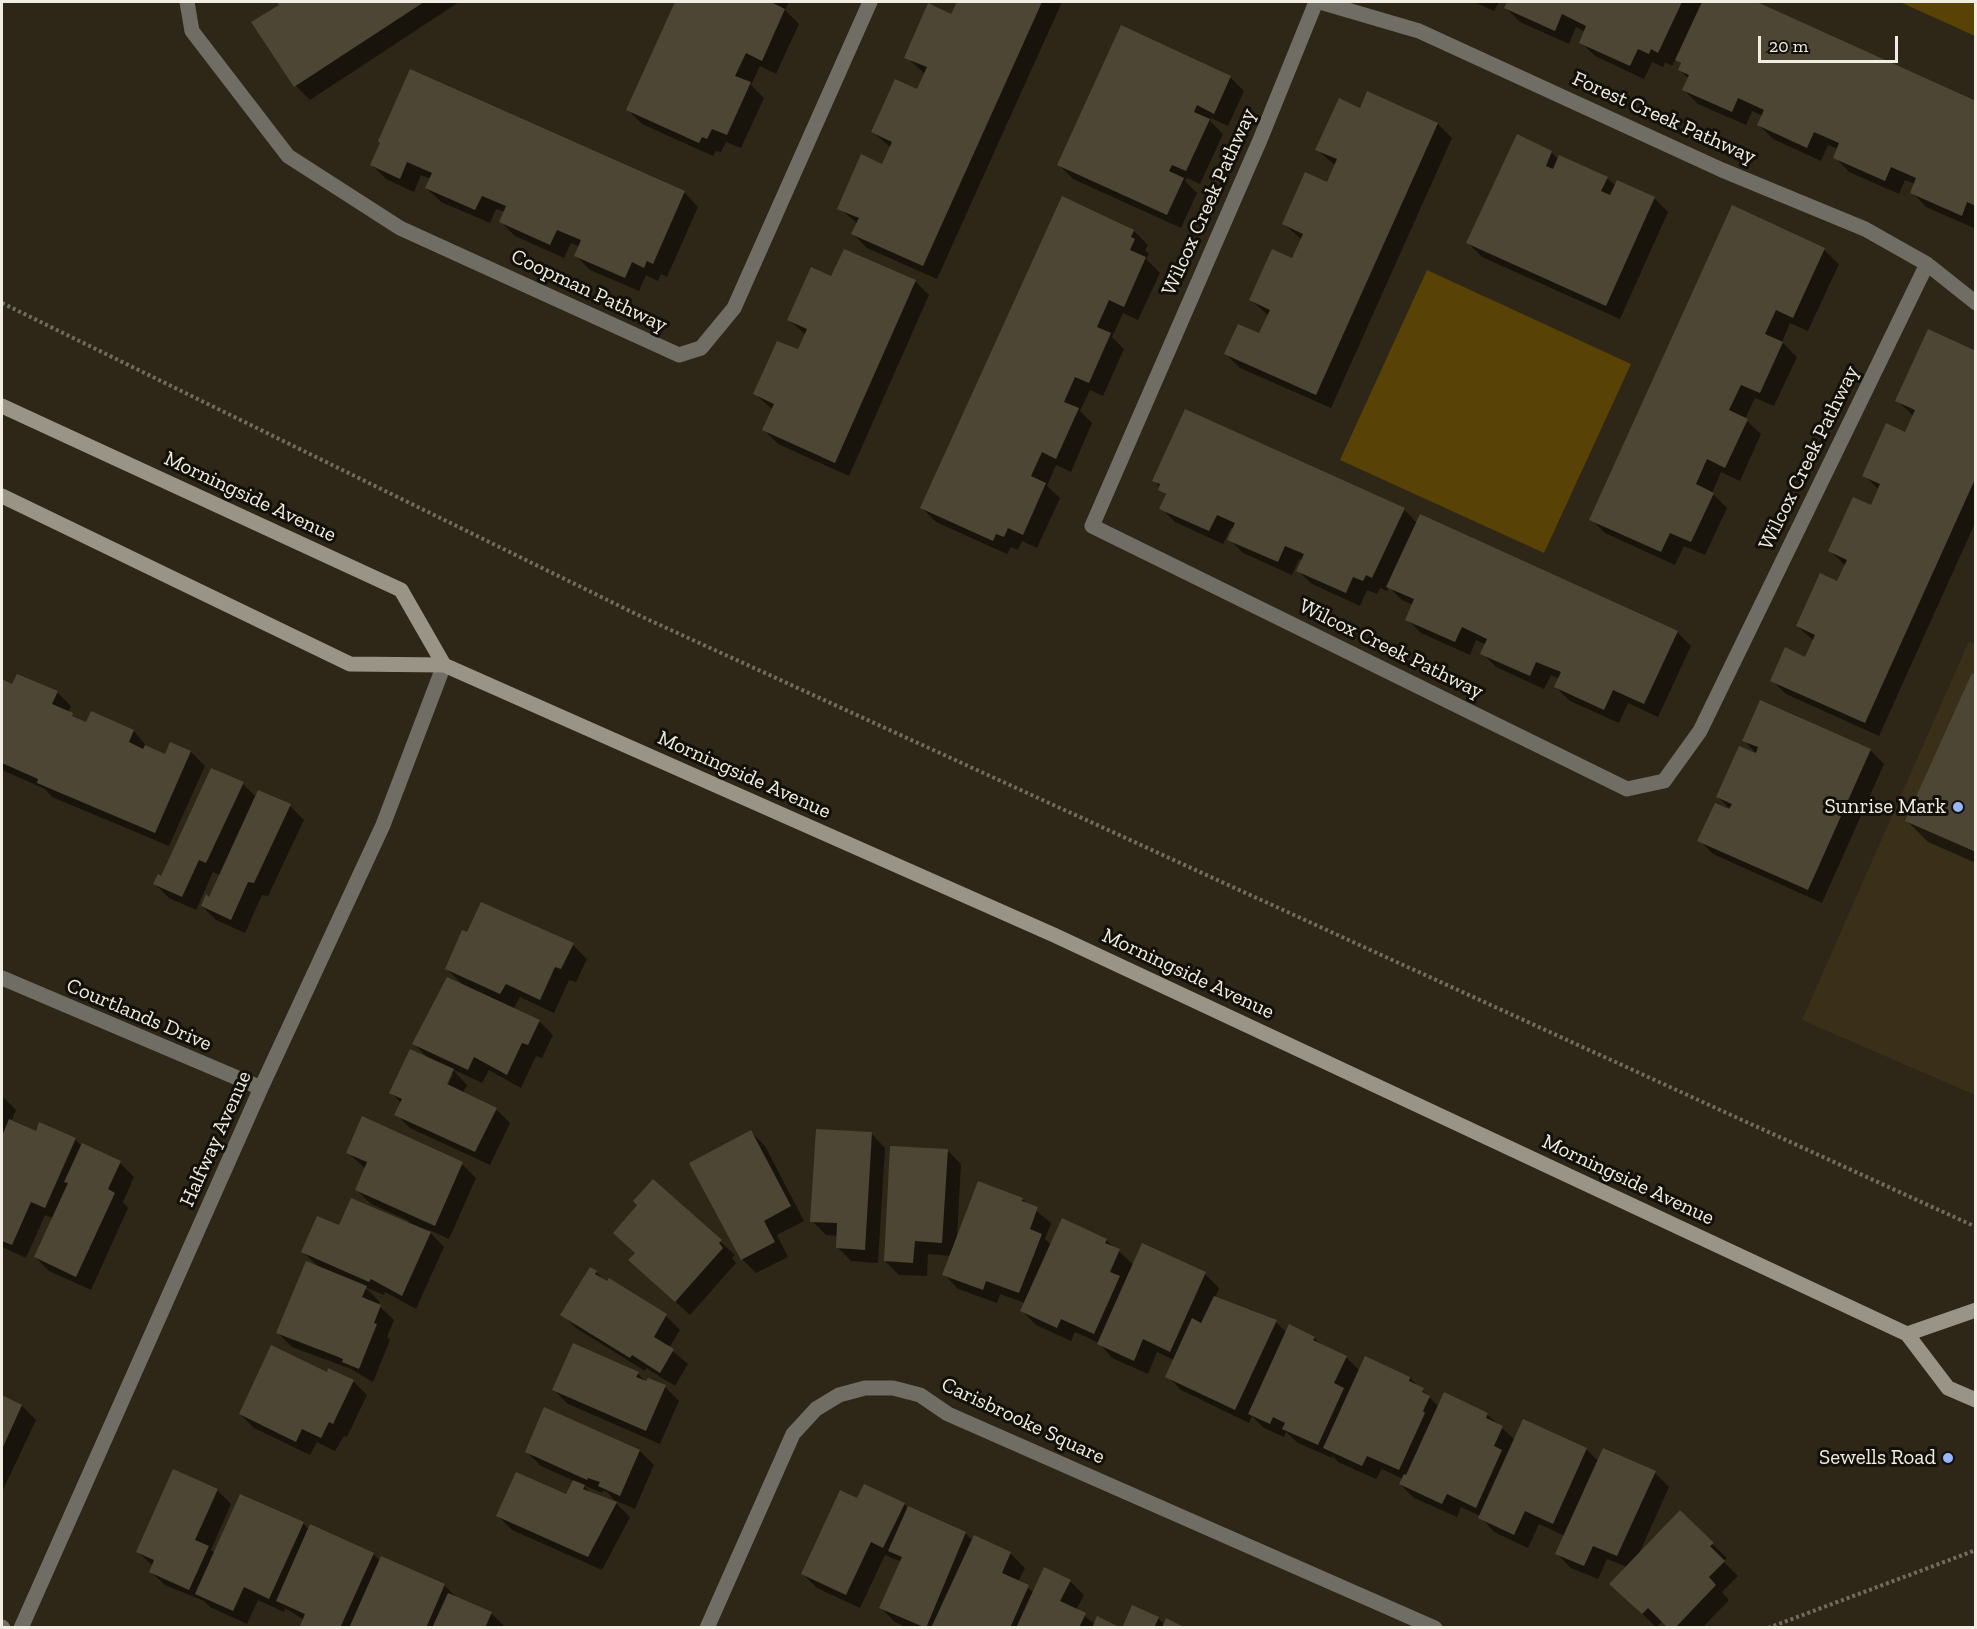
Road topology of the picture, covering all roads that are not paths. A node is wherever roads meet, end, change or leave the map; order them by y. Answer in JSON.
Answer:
{"nodes":[{"id":1,"x":187,"y":2,"type":"edge"},
{"id":2,"x":870,"y":2,"type":"edge"},
{"id":3,"x":1318,"y":2,"type":"edge"},
{"id":4,"x":1927,"y":264,"type":"junction"},
{"id":5,"x":1976,"y":303,"type":"edge"},
{"id":6,"x":2,"y":406,"type":"edge"},
{"id":7,"x":2,"y":496,"type":"edge"},
{"id":8,"x":444,"y":665,"type":"junction"},
{"id":9,"x":2,"y":978,"type":"edge"},
{"id":10,"x":261,"y":1088,"type":"junction"},
{"id":11,"x":1976,"y":1310,"type":"edge"},
{"id":12,"x":1907,"y":1334,"type":"junction"},
{"id":13,"x":1976,"y":1400,"type":"edge"},
{"id":14,"x":21,"y":1628,"type":"edge"},
{"id":15,"x":707,"y":1628,"type":"edge"},
{"id":16,"x":1435,"y":1628,"type":"edge"}],
"edges":[{"from":1,"to":2,"type":"street","name":"Coopman Pathway"},
{"from":3,"to":4,"type":"street","name":"Forest Creek Pathway"},
{"from":3,"to":4,"type":"street","name":"Wilcox Creek Pathway"},
{"from":4,"to":5,"type":"street","name":"Forest Creek Pathway"},
{"from":6,"to":8,"type":"main road","name":"Morningside Avenue"},
{"from":7,"to":8,"type":"main road","name":"Morningside Avenue"},
{"from":8,"to":10,"type":"street","name":"Halfway Avenue"},
{"from":8,"to":12,"type":"main road","name":"Morningside Avenue"},
{"from":9,"to":10,"type":"street","name":"Courtlands Drive"},
{"from":10,"to":14,"type":"street","name":"Halfway Avenue"},
{"from":11,"to":12,"type":"main road"},
{"from":12,"to":13,"type":"main road","name":"Morningside Avenue"},
{"from":15,"to":16,"type":"street","name":"Carisbrooke Square"}]}
